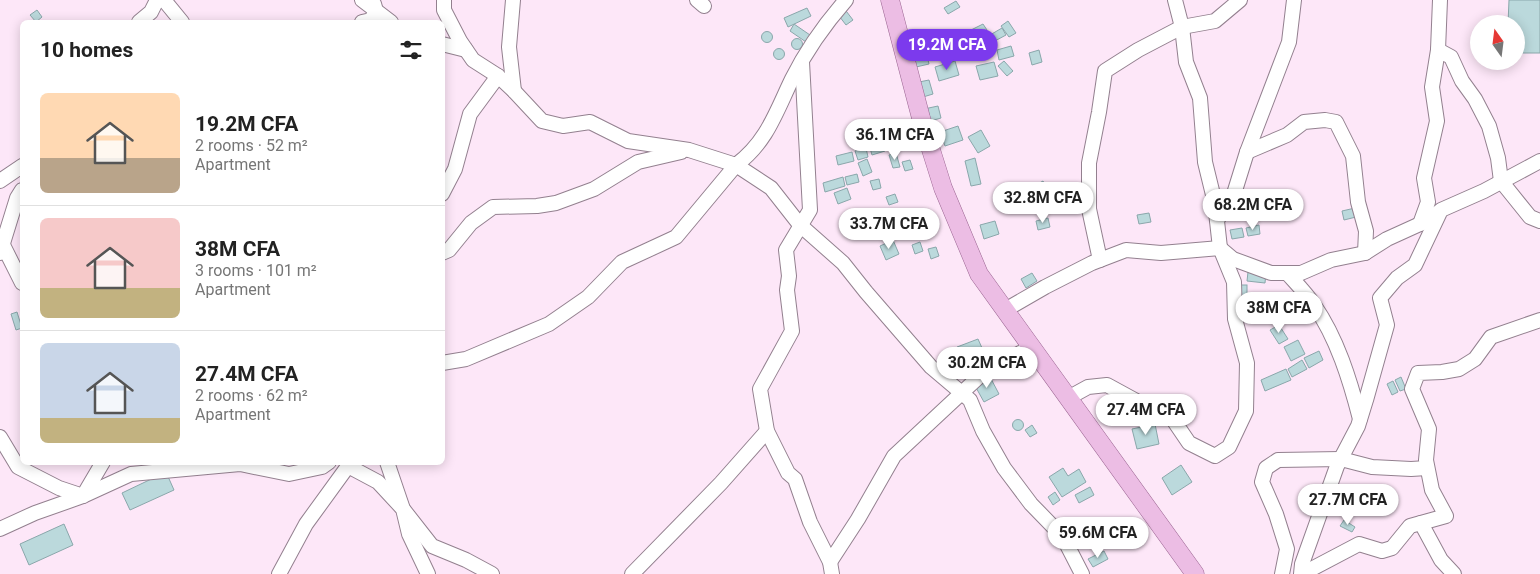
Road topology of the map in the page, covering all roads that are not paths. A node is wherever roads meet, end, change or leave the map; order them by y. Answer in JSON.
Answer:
{"nodes":[{"id":1,"x":158,"y":0,"type":"edge"},
{"id":2,"x":164,"y":0,"type":"edge"},
{"id":3,"x":362,"y":0,"type":"edge"},
{"id":4,"x":444,"y":0,"type":"edge"},
{"id":5,"x":513,"y":0,"type":"edge"},
{"id":6,"x":846,"y":0,"type":"edge"},
{"id":7,"x":893,"y":0,"type":"edge"},
{"id":8,"x":1175,"y":0,"type":"edge"},
{"id":9,"x":1240,"y":0,"type":"edge"},
{"id":10,"x":1294,"y":0,"type":"edge"},
{"id":11,"x":1440,"y":0,"type":"edge"},
{"id":12,"x":374,"y":6,"type":"edge"},
{"id":13,"x":141,"y":20,"type":"edge"},
{"id":14,"x":180,"y":20,"type":"edge"},
{"id":15,"x":371,"y":20,"type":"edge"},
{"id":16,"x":389,"y":20,"type":"edge"},
{"id":17,"x":1182,"y":27,"type":"junction"},
{"id":18,"x":445,"y":45,"type":"edge"},
{"id":19,"x":466,"y":50,"type":"junction"},
{"id":20,"x":1438,"y":50,"type":"junction"},
{"id":21,"x":802,"y":62,"type":"junction"},
{"id":22,"x":498,"y":76,"type":"junction"},
{"id":23,"x":514,"y":91,"type":"junction"},
{"id":24,"x":689,"y":150,"type":"junction"},
{"id":25,"x":1247,"y":152,"type":"junction"},
{"id":26,"x":1540,"y":161,"type":"edge"},
{"id":27,"x":736,"y":165,"type":"junction"},
{"id":28,"x":20,"y":167,"type":"edge"},
{"id":29,"x":0,"y":181,"type":"edge"},
{"id":30,"x":1501,"y":181,"type":"junction"},
{"id":31,"x":445,"y":188,"type":"edge"},
{"id":32,"x":20,"y":193,"type":"edge"},
{"id":33,"x":1441,"y":210,"type":"junction"},
{"id":34,"x":1217,"y":220,"type":"junction"},
{"id":35,"x":1540,"y":221,"type":"edge"},
{"id":36,"x":1420,"y":224,"type":"junction"},
{"id":37,"x":800,"y":225,"type":"junction"},
{"id":38,"x":1220,"y":248,"type":"junction"},
{"id":39,"x":1,"y":249,"type":"edge"},
{"id":40,"x":445,"y":252,"type":"edge"},
{"id":41,"x":1365,"y":253,"type":"junction"},
{"id":42,"x":1100,"y":260,"type":"junction"},
{"id":43,"x":1287,"y":273,"type":"junction"},
{"id":44,"x":20,"y":280,"type":"edge"},
{"id":45,"x":1005,"y":310,"type":"junction"},
{"id":46,"x":1540,"y":320,"type":"edge"},
{"id":47,"x":1031,"y":347,"type":"junction"},
{"id":48,"x":445,"y":362,"type":"edge"},
{"id":49,"x":963,"y":394,"type":"junction"},
{"id":50,"x":1068,"y":398,"type":"junction"},
{"id":51,"x":1360,"y":419,"type":"junction"},
{"id":52,"x":767,"y":431,"type":"junction"},
{"id":53,"x":0,"y":437,"type":"edge"},
{"id":54,"x":1341,"y":459,"type":"junction"},
{"id":55,"x":101,"y":465,"type":"edge"},
{"id":56,"x":229,"y":465,"type":"edge"},
{"id":57,"x":245,"y":465,"type":"edge"},
{"id":58,"x":325,"y":465,"type":"edge"},
{"id":59,"x":349,"y":465,"type":"edge"},
{"id":60,"x":352,"y":465,"type":"edge"},
{"id":61,"x":388,"y":465,"type":"edge"},
{"id":62,"x":1427,"y":468,"type":"junction"},
{"id":63,"x":83,"y":496,"type":"junction"},
{"id":64,"x":403,"y":509,"type":"junction"},
{"id":65,"x":1421,"y":523,"type":"junction"},
{"id":66,"x":0,"y":529,"type":"edge"},
{"id":67,"x":831,"y":568,"type":"edge"},
{"id":68,"x":279,"y":574,"type":"edge"},
{"id":69,"x":428,"y":574,"type":"edge"},
{"id":70,"x":492,"y":574,"type":"edge"},
{"id":71,"x":632,"y":574,"type":"edge"},
{"id":72,"x":1082,"y":574,"type":"edge"},
{"id":73,"x":1195,"y":574,"type":"edge"},
{"id":74,"x":1282,"y":574,"type":"edge"},
{"id":75,"x":1302,"y":574,"type":"edge"},
{"id":76,"x":1454,"y":574,"type":"edge"}],
"edges":[{"from":1,"to":13,"type":"street"},
{"from":2,"to":14,"type":"street"},
{"from":3,"to":12,"type":"street"},
{"from":4,"to":19,"type":"street"},
{"from":5,"to":23,"type":"street"},
{"from":6,"to":21,"type":"street"},
{"from":7,"to":45,"type":"main road"},
{"from":8,"to":17,"type":"street"},
{"from":9,"to":17,"type":"street"},
{"from":10,"to":25,"type":"street"},
{"from":11,"to":20,"type":"street"},
{"from":12,"to":15,"type":"street"},
{"from":12,"to":16,"type":"street"},
{"from":17,"to":34,"type":"street"},
{"from":17,"to":42,"type":"street"},
{"from":18,"to":19,"type":"street"},
{"from":19,"to":22,"type":"street"},
{"from":20,"to":30,"type":"street"},
{"from":20,"to":36,"type":"street"},
{"from":21,"to":27,"type":"street"},
{"from":21,"to":37,"type":"street"},
{"from":22,"to":23,"type":"street"},
{"from":22,"to":31,"type":"street"},
{"from":23,"to":24,"type":"street"},
{"from":24,"to":27,"type":"street"},
{"from":24,"to":40,"type":"street"},
{"from":25,"to":34,"type":"street"},
{"from":25,"to":41,"type":"street"},
{"from":26,"to":30,"type":"street"},
{"from":27,"to":37,"type":"street"},
{"from":27,"to":48,"type":"street"},
{"from":28,"to":29,"type":"street"},
{"from":30,"to":33,"type":"street"},
{"from":30,"to":35,"type":"street"},
{"from":32,"to":39,"type":"street"},
{"from":33,"to":36,"type":"street"},
{"from":33,"to":51,"type":"street"},
{"from":34,"to":38,"type":"street"},
{"from":36,"to":41,"type":"street"},
{"from":37,"to":49,"type":"street"},
{"from":37,"to":52,"type":"street"},
{"from":38,"to":42,"type":"street"},
{"from":38,"to":43,"type":"street"},
{"from":38,"to":50,"type":"street"},
{"from":39,"to":44,"type":"street"},
{"from":41,"to":43,"type":"street"},
{"from":42,"to":45,"type":"street"},
{"from":43,"to":51,"type":"street"},
{"from":45,"to":47,"type":"main road"},
{"from":46,"to":62,"type":"street"},
{"from":47,"to":49,"type":"street"},
{"from":47,"to":50,"type":"main road"},
{"from":49,"to":67,"type":"street"},
{"from":49,"to":72,"type":"street"},
{"from":50,"to":73,"type":"main road"},
{"from":51,"to":54,"type":"street"},
{"from":52,"to":67,"type":"street"},
{"from":52,"to":71,"type":"street"},
{"from":53,"to":63,"type":"street"},
{"from":54,"to":62,"type":"street"},
{"from":54,"to":74,"type":"street"},
{"from":54,"to":75,"type":"street"},
{"from":55,"to":63,"type":"street"},
{"from":56,"to":63,"type":"street"},
{"from":57,"to":58,"type":"street"},
{"from":59,"to":68,"type":"street"},
{"from":60,"to":64,"type":"street"},
{"from":61,"to":64,"type":"street"},
{"from":62,"to":65,"type":"street"},
{"from":63,"to":66,"type":"street"},
{"from":64,"to":69,"type":"street"},
{"from":64,"to":70,"type":"street"},
{"from":65,"to":75,"type":"street"},
{"from":65,"to":76,"type":"street"}]}
